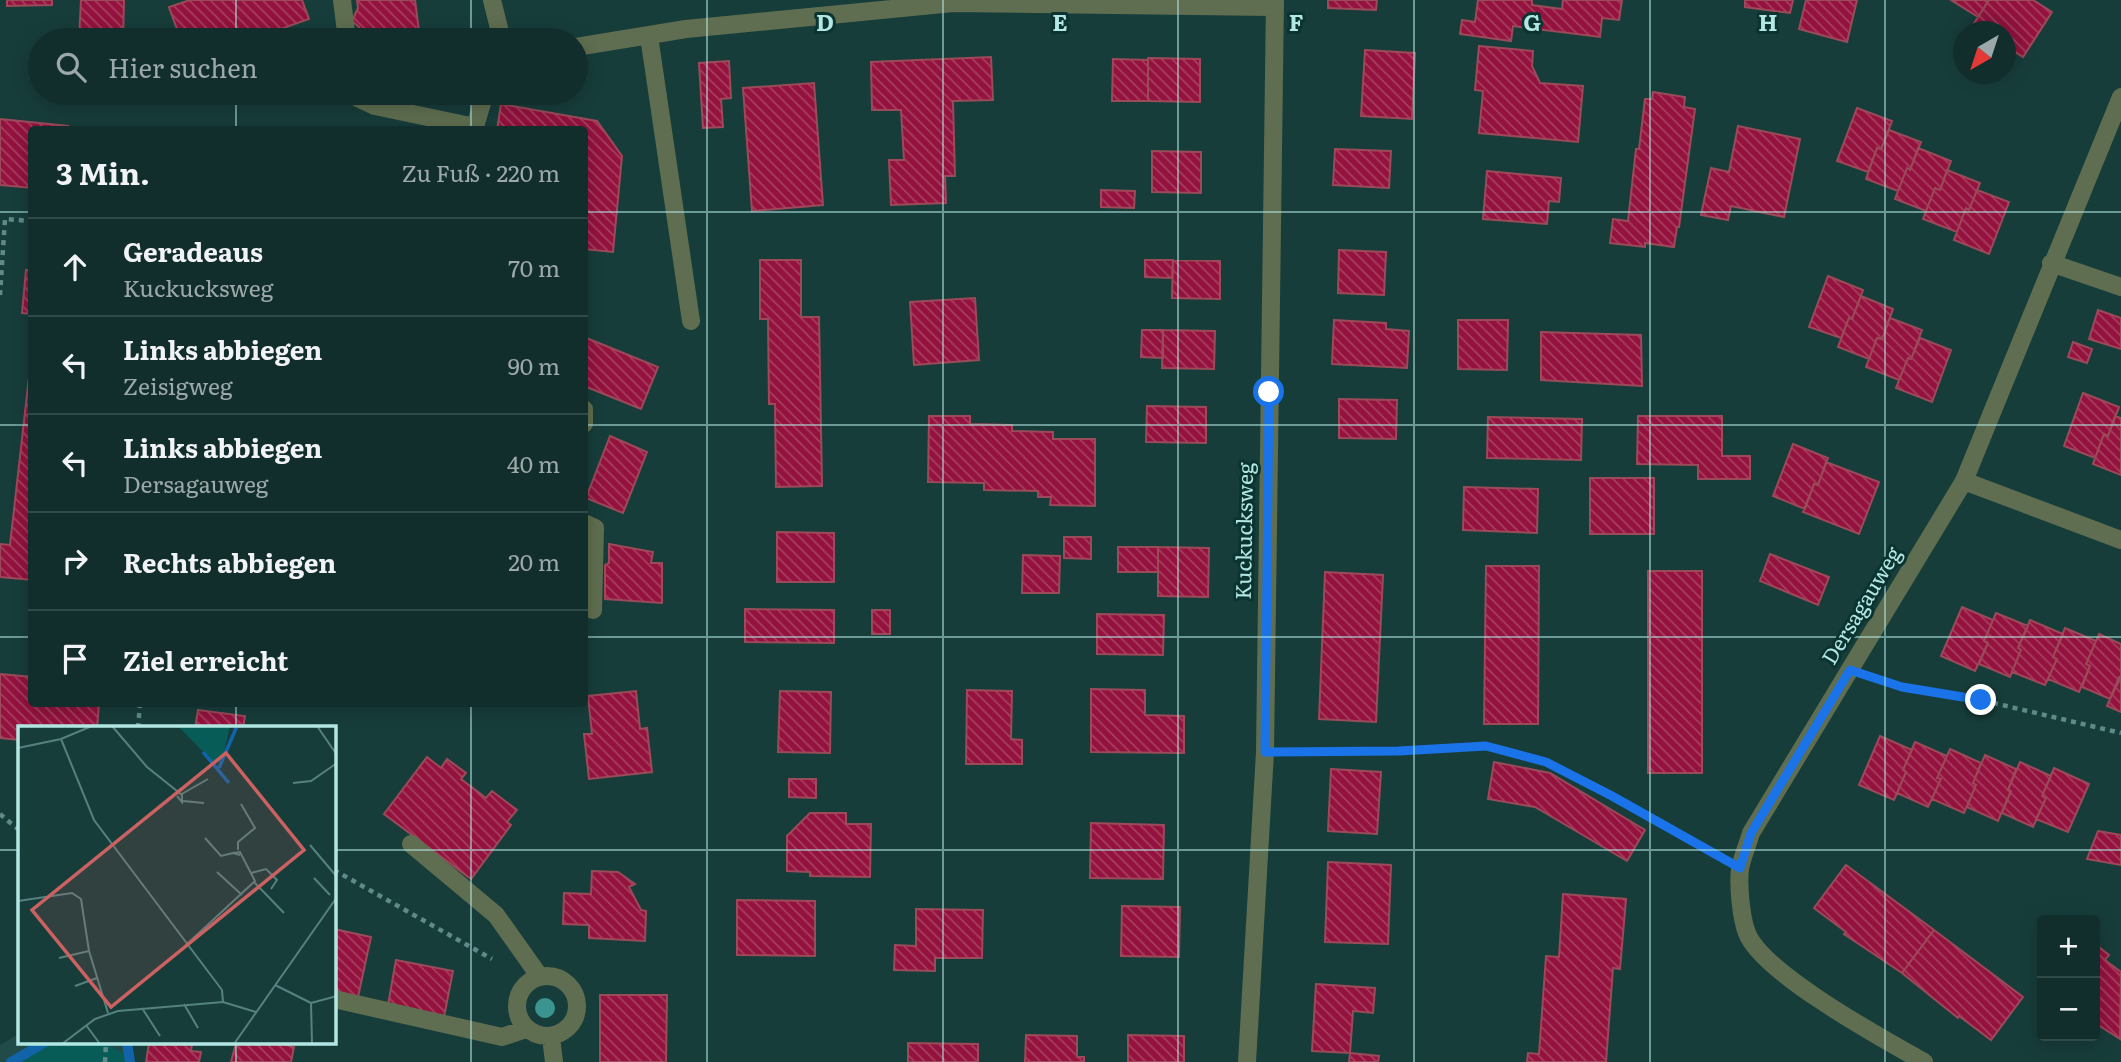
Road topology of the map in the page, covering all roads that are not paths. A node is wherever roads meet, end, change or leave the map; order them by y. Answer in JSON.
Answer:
{"nodes":[{"id":1,"x":342,"y":0,"type":"edge"},
{"id":2,"x":492,"y":0,"type":"edge"},
{"id":3,"x":1275,"y":3,"type":"edge"},
{"id":4,"x":346,"y":28,"type":"edge"},
{"id":5,"x":499,"y":28,"type":"edge"},
{"id":6,"x":649,"y":36,"type":"junction"},
{"id":7,"x":588,"y":45,"type":"edge"},
{"id":8,"x":2121,"y":97,"type":"edge"},
{"id":9,"x":373,"y":105,"type":"edge"},
{"id":10,"x":481,"y":105,"type":"edge"},
{"id":11,"x":465,"y":126,"type":"edge"},
{"id":12,"x":475,"y":126,"type":"edge"},
{"id":13,"x":2052,"y":263,"type":"junction"},
{"id":14,"x":2121,"y":287,"type":"edge"},
{"id":15,"x":691,"y":321,"type":"dead end"},
{"id":16,"x":1964,"y":481,"type":"junction"},
{"id":17,"x":588,"y":525,"type":"edge"},
{"id":18,"x":2121,"y":540,"type":"edge"},
{"id":19,"x":593,"y":610,"type":"dead end"},
{"id":20,"x":411,"y":844,"type":"dead end"},
{"id":21,"x":535,"y":979,"type":"junction"},
{"id":22,"x":336,"y":999,"type":"edge"},
{"id":23,"x":526,"y":1029,"type":"junction"},
{"id":24,"x":551,"y":1037,"type":"junction"},
{"id":25,"x":554,"y":1062,"type":"edge"},
{"id":26,"x":1247,"y":1062,"type":"edge"},
{"id":27,"x":1924,"y":1062,"type":"edge"}],
"edges":[{"from":1,"to":4,"type":"street"},
{"from":2,"to":5,"type":"street"},
{"from":3,"to":6,"type":"street"},
{"from":3,"to":26,"type":"street","name":"Kuckucksweg"},
{"from":6,"to":7,"type":"street"},
{"from":6,"to":15,"type":"street"},
{"from":8,"to":13,"type":"street","name":"Dersagauweg"},
{"from":9,"to":11,"type":"street"},
{"from":10,"to":12,"type":"street"},
{"from":13,"to":14,"type":"street"},
{"from":13,"to":16,"type":"street","name":"Dersagauweg"},
{"from":16,"to":18,"type":"street"},
{"from":16,"to":27,"type":"street","name":"Dersagauweg"},
{"from":17,"to":19,"type":"street"},
{"from":20,"to":21,"type":"street"},
{"from":21,"to":23,"type":"street"},
{"from":21,"to":24,"type":"street"},
{"from":22,"to":23,"type":"street"},
{"from":23,"to":24,"type":"street"},
{"from":24,"to":25,"type":"street"}]}
